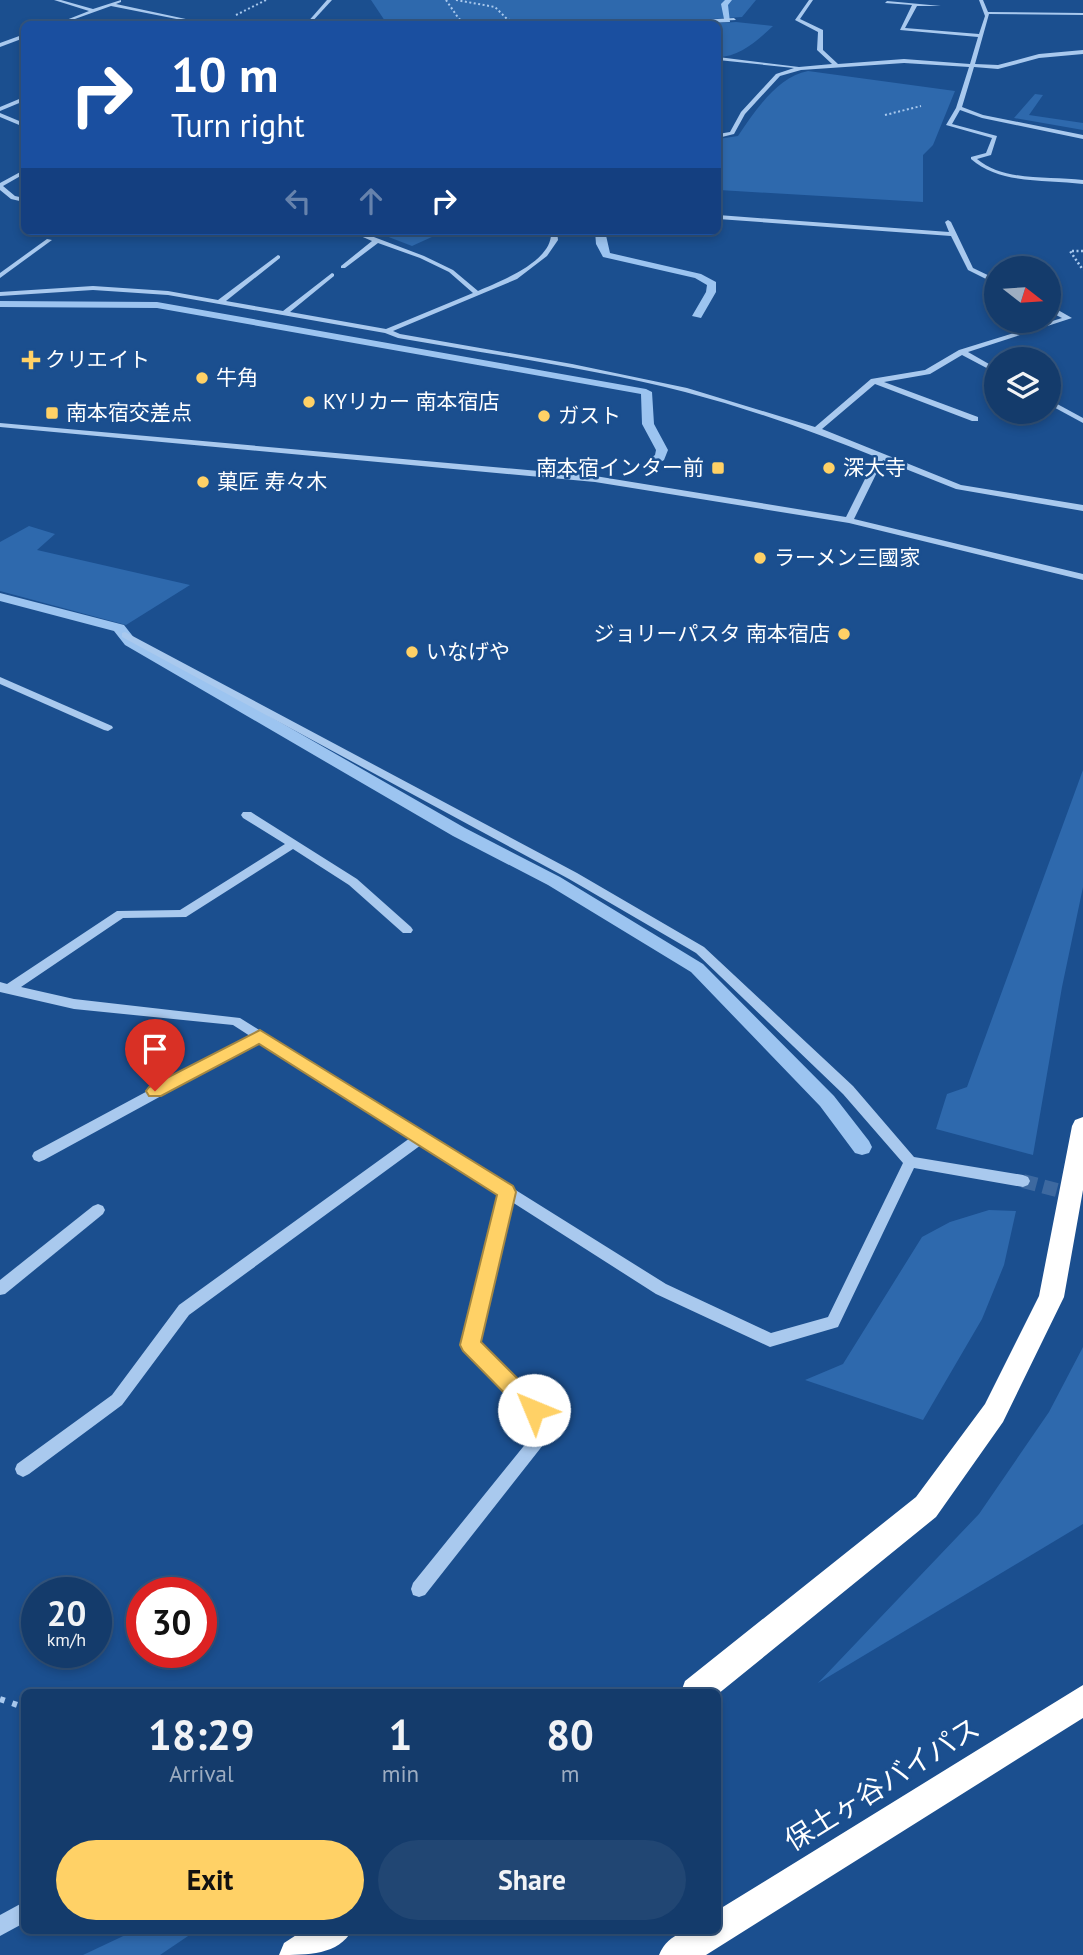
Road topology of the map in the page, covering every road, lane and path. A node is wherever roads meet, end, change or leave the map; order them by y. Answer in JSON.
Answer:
{"nodes":[{"id":1,"x":56,"y":0,"type":"edge"},
{"id":2,"x":123,"y":0,"type":"edge"},
{"id":3,"x":330,"y":0,"type":"edge"},
{"id":4,"x":446,"y":0,"type":"edge"},
{"id":5,"x":456,"y":0,"type":"edge"},
{"id":6,"x":811,"y":0,"type":"edge"},
{"id":7,"x":981,"y":0,"type":"edge"},
{"id":8,"x":887,"y":2,"type":"dead end"},
{"id":9,"x":111,"y":4,"type":"junction"},
{"id":10,"x":915,"y":4,"type":"junction"},
{"id":11,"x":939,"y":6,"type":"dead end"},
{"id":12,"x":91,"y":10,"type":"junction"},
{"id":13,"x":988,"y":13,"type":"junction"},
{"id":14,"x":1083,"y":14,"type":"edge"},
{"id":15,"x":459,"y":19,"type":"joint"},
{"id":16,"x":734,"y":19,"type":"dead end"},
{"id":17,"x":65,"y":21,"type":"edge"},
{"id":18,"x":192,"y":21,"type":"edge"},
{"id":19,"x":311,"y":21,"type":"edge"},
{"id":20,"x":463,"y":21,"type":"edge"},
{"id":21,"x":513,"y":21,"type":"edge"},
{"id":22,"x":701,"y":21,"type":"edge"},
{"id":23,"x":981,"y":36,"type":"junction"},
{"id":24,"x":21,"y":37,"type":"edge"},
{"id":25,"x":0,"y":45,"type":"edge"},
{"id":26,"x":1083,"y":52,"type":"edge"},
{"id":27,"x":721,"y":58,"type":"edge"},
{"id":28,"x":837,"y":66,"type":"junction"},
{"id":29,"x":972,"y":66,"type":"junction"},
{"id":30,"x":801,"y":68,"type":"junction"},
{"id":31,"x":21,"y":100,"type":"edge"},
{"id":32,"x":958,"y":107,"type":"junction"},
{"id":33,"x":0,"y":109,"type":"edge"},
{"id":34,"x":0,"y":116,"type":"edge"},
{"id":35,"x":21,"y":124,"type":"edge"},
{"id":36,"x":721,"y":135,"type":"edge"},
{"id":37,"x":1083,"y":137,"type":"edge"},
{"id":38,"x":21,"y":174,"type":"edge"},
{"id":39,"x":1083,"y":182,"type":"edge"},
{"id":40,"x":0,"y":186,"type":"edge"},
{"id":41,"x":21,"y":199,"type":"edge"},
{"id":42,"x":721,"y":217,"type":"edge"},
{"id":43,"x":947,"y":222,"type":"dead end"},
{"id":44,"x":953,"y":234,"type":"junction"},
{"id":45,"x":363,"y":235,"type":"edge"},
{"id":46,"x":554,"y":235,"type":"edge"},
{"id":47,"x":49,"y":240,"type":"dead end"},
{"id":48,"x":377,"y":240,"type":"junction"},
{"id":49,"x":1083,"y":251,"type":"edge"},
{"id":50,"x":278,"y":257,"type":"dead end"},
{"id":51,"x":343,"y":267,"type":"dead end"},
{"id":52,"x":1083,"y":270,"type":"edge"},
{"id":53,"x":332,"y":275,"type":"dead end"},
{"id":54,"x":0,"y":276,"type":"edge"},
{"id":55,"x":984,"y":276,"type":"edge"},
{"id":56,"x":477,"y":293,"type":"junction"},
{"id":57,"x":0,"y":294,"type":"edge"},
{"id":58,"x":221,"y":301,"type":"junction"},
{"id":59,"x":286,"y":312,"type":"junction"},
{"id":60,"x":387,"y":331,"type":"junction"},
{"id":61,"x":1021,"y":333,"type":"edge"},
{"id":62,"x":962,"y":352,"type":"junction"},
{"id":63,"x":984,"y":364,"type":"edge"},
{"id":64,"x":874,"y":381,"type":"junction"},
{"id":65,"x":1061,"y":408,"type":"edge"},
{"id":66,"x":975,"y":419,"type":"dead end"},
{"id":67,"x":1083,"y":421,"type":"edge"},
{"id":68,"x":0,"y":425,"type":"edge"},
{"id":69,"x":816,"y":430,"type":"junction"},
{"id":70,"x":880,"y":457,"type":"junction"},
{"id":71,"x":1083,"y":508,"type":"edge"},
{"id":72,"x":849,"y":520,"type":"junction"},
{"id":73,"x":1083,"y":577,"type":"edge"},
{"id":74,"x":125,"y":635,"type":"dead end"},
{"id":75,"x":0,"y":680,"type":"edge"},
{"id":76,"x":108,"y":728,"type":"dead end"},
{"id":77,"x":247,"y":815,"type":"dead end"},
{"id":78,"x":293,"y":844,"type":"junction"},
{"id":79,"x":407,"y":930,"type":"dead end"},
{"id":80,"x":5,"y":988,"type":"edge"},
{"id":81,"x":260,"y":1036,"type":"junction"},
{"id":82,"x":1083,"y":1126,"type":"edge"},
{"id":83,"x":420,"y":1138,"type":"junction"},
{"id":84,"x":39,"y":1156,"type":"dead end"},
{"id":85,"x":910,"y":1162,"type":"junction"},
{"id":86,"x":1023,"y":1181,"type":"tunnel mouth"},
{"id":87,"x":507,"y":1192,"type":"junction"},
{"id":88,"x":98,"y":1210,"type":"dead end"},
{"id":89,"x":6,"y":1285,"type":"edge"},
{"id":90,"x":23,"y":1469,"type":"dead end"},
{"id":91,"x":419,"y":1589,"type":"dead end"},
{"id":92,"x":700,"y":1689,"type":"edge"},
{"id":93,"x":0,"y":1699,"type":"edge"},
{"id":94,"x":1083,"y":1700,"type":"edge"},
{"id":95,"x":21,"y":1709,"type":"edge"},
{"id":96,"x":21,"y":1914,"type":"edge"},
{"id":97,"x":0,"y":1926,"type":"edge"},
{"id":98,"x":721,"y":1926,"type":"edge"},
{"id":99,"x":329,"y":1934,"type":"edge"},
{"id":100,"x":708,"y":1934,"type":"edge"},
{"id":101,"x":296,"y":1955,"type":"edge"},
{"id":102,"x":676,"y":1955,"type":"edge"}],
"edges":[{"from":1,"to":12,"type":"street"},
{"from":2,"to":9,"type":"street"},
{"from":3,"to":19,"type":"street"},
{"from":4,"to":15,"type":"path"},
{"from":5,"to":21,"type":"path"},
{"from":6,"to":28,"type":"street"},
{"from":7,"to":13,"type":"street"},
{"from":8,"to":10,"type":"street"},
{"from":9,"to":12,"type":"street"},
{"from":9,"to":18,"type":"street"},
{"from":10,"to":11,"type":"street"},
{"from":10,"to":23,"type":"street"},
{"from":12,"to":17,"type":"street"},
{"from":13,"to":14,"type":"street"},
{"from":13,"to":23,"type":"street"},
{"from":15,"to":20,"type":"path"},
{"from":16,"to":22,"type":"street"},
{"from":23,"to":29,"type":"street"},
{"from":24,"to":25,"type":"street"},
{"from":26,"to":29,"type":"street"},
{"from":27,"to":30,"type":"street"},
{"from":28,"to":29,"type":"street"},
{"from":28,"to":30,"type":"street"},
{"from":29,"to":32,"type":"street"},
{"from":30,"to":36,"type":"street"},
{"from":31,"to":33,"type":"street"},
{"from":32,"to":37,"type":"street"},
{"from":32,"to":39,"type":"street"},
{"from":34,"to":35,"type":"street"},
{"from":38,"to":40,"type":"street"},
{"from":40,"to":41,"type":"street"},
{"from":42,"to":44,"type":"street"},
{"from":43,"to":44,"type":"street"},
{"from":44,"to":55,"type":"street"},
{"from":45,"to":48,"type":"street"},
{"from":46,"to":56,"type":"street"},
{"from":47,"to":54,"type":"street"},
{"from":48,"to":51,"type":"street"},
{"from":48,"to":56,"type":"street"},
{"from":49,"to":52,"type":"path"},
{"from":50,"to":58,"type":"street"},
{"from":53,"to":59,"type":"street"},
{"from":56,"to":60,"type":"street"},
{"from":57,"to":58,"type":"street"},
{"from":58,"to":59,"type":"street"},
{"from":59,"to":60,"type":"street"},
{"from":60,"to":69,"type":"street"},
{"from":61,"to":62,"type":"street"},
{"from":62,"to":63,"type":"street"},
{"from":62,"to":64,"type":"street"},
{"from":64,"to":66,"type":"street"},
{"from":64,"to":69,"type":"street"},
{"from":65,"to":67,"type":"street"},
{"from":68,"to":72,"type":"street"},
{"from":69,"to":70,"type":"street"},
{"from":70,"to":71,"type":"street"},
{"from":70,"to":72,"type":"street"},
{"from":72,"to":73,"type":"street"},
{"from":74,"to":85,"type":"street"},
{"from":75,"to":76,"type":"street"},
{"from":77,"to":78,"type":"street"},
{"from":78,"to":79,"type":"street"},
{"from":78,"to":80,"type":"street"},
{"from":80,"to":81,"type":"street"},
{"from":81,"to":83,"type":"street"},
{"from":81,"to":84,"type":"street"},
{"from":82,"to":92,"type":"highway"},
{"from":83,"to":87,"type":"street"},
{"from":83,"to":90,"type":"street"},
{"from":85,"to":86,"type":"street"},
{"from":85,"to":87,"type":"street"},
{"from":87,"to":91,"type":"street"},
{"from":88,"to":89,"type":"street"},
{"from":93,"to":95,"type":"path"},
{"from":94,"to":98,"type":"highway","name":"保土ヶ谷バイパス"},
{"from":96,"to":97,"type":"street"},
{"from":99,"to":101,"type":"highway"},
{"from":100,"to":102,"type":"highway","name":"保土ヶ谷バイパス"}]}
